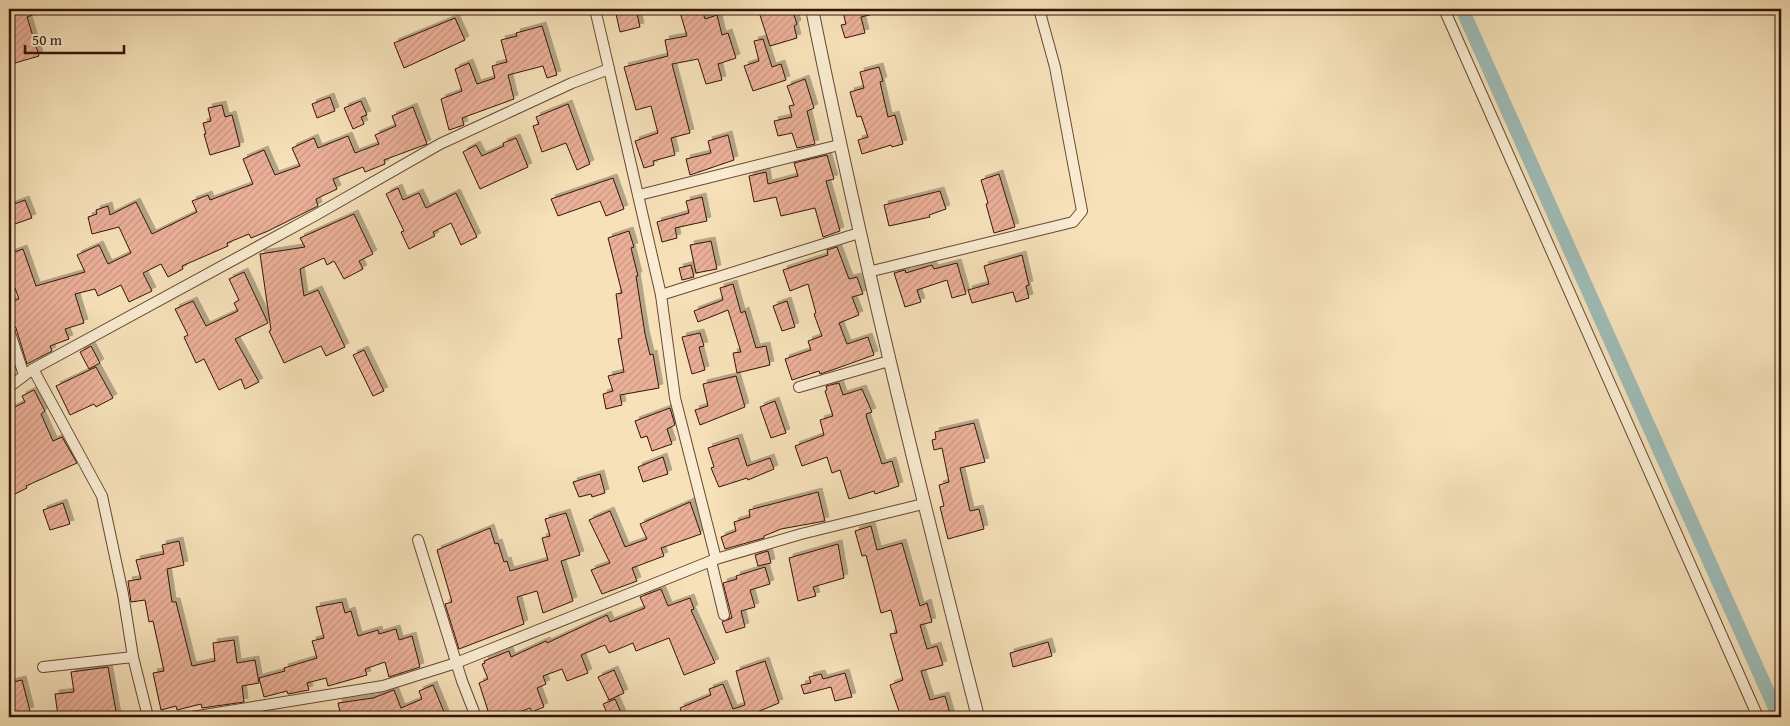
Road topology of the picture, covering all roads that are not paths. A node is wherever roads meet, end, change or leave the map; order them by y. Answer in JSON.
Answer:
{"nodes":[{"id":1,"x":595,"y":9,"type":"edge"},
{"id":2,"x":812,"y":9,"type":"edge"},
{"id":3,"x":1039,"y":9,"type":"edge"},
{"id":4,"x":1444,"y":9,"type":"edge"},
{"id":5,"x":609,"y":69,"type":"junction"},
{"id":6,"x":839,"y":145,"type":"junction"},
{"id":7,"x":639,"y":195,"type":"junction"},
{"id":8,"x":859,"y":233,"type":"junction"},
{"id":9,"x":868,"y":272,"type":"junction"},
{"id":10,"x":660,"y":295,"type":"junction"},
{"id":11,"x":9,"y":330,"type":"edge"},
{"id":12,"x":889,"y":361,"type":"junction"},
{"id":13,"x":33,"y":369,"type":"junction"},
{"id":14,"x":24,"y":376,"type":"junction"},
{"id":15,"x":9,"y":387,"type":"edge"},
{"id":16,"x":798,"y":387,"type":"dead end"},
{"id":17,"x":923,"y":504,"type":"junction"},
{"id":18,"x":418,"y":540,"type":"dead end"},
{"id":19,"x":713,"y":560,"type":"junction"},
{"id":20,"x":724,"y":615,"type":"dead end"},
{"id":21,"x":133,"y":657,"type":"junction"},
{"id":22,"x":456,"y":663,"type":"junction"},
{"id":23,"x":43,"y":666,"type":"dead end"},
{"id":24,"x":148,"y":717,"type":"edge"},
{"id":25,"x":192,"y":717,"type":"edge"},
{"id":26,"x":476,"y":717,"type":"edge"},
{"id":27,"x":978,"y":717,"type":"edge"},
{"id":28,"x":1758,"y":717,"type":"edge"}],
"edges":[{"from":1,"to":5,"type":"street"},
{"from":2,"to":6,"type":"street"},
{"from":3,"to":9,"type":"street"},
{"from":4,"to":28,"type":"street"},
{"from":5,"to":7,"type":"street"},
{"from":5,"to":13,"type":"street"},
{"from":6,"to":7,"type":"street"},
{"from":6,"to":8,"type":"street"},
{"from":7,"to":10,"type":"street"},
{"from":8,"to":9,"type":"street"},
{"from":8,"to":10,"type":"street"},
{"from":9,"to":12,"type":"street"},
{"from":10,"to":19,"type":"street"},
{"from":11,"to":14,"type":"street"},
{"from":12,"to":16,"type":"street"},
{"from":12,"to":17,"type":"street"},
{"from":13,"to":14,"type":"street"},
{"from":13,"to":21,"type":"street"},
{"from":14,"to":15,"type":"street"},
{"from":17,"to":19,"type":"street"},
{"from":17,"to":27,"type":"street"},
{"from":18,"to":22,"type":"street"},
{"from":19,"to":20,"type":"street"},
{"from":19,"to":22,"type":"street"},
{"from":21,"to":23,"type":"street"},
{"from":21,"to":24,"type":"street"},
{"from":22,"to":25,"type":"street"},
{"from":22,"to":26,"type":"street"}]}
